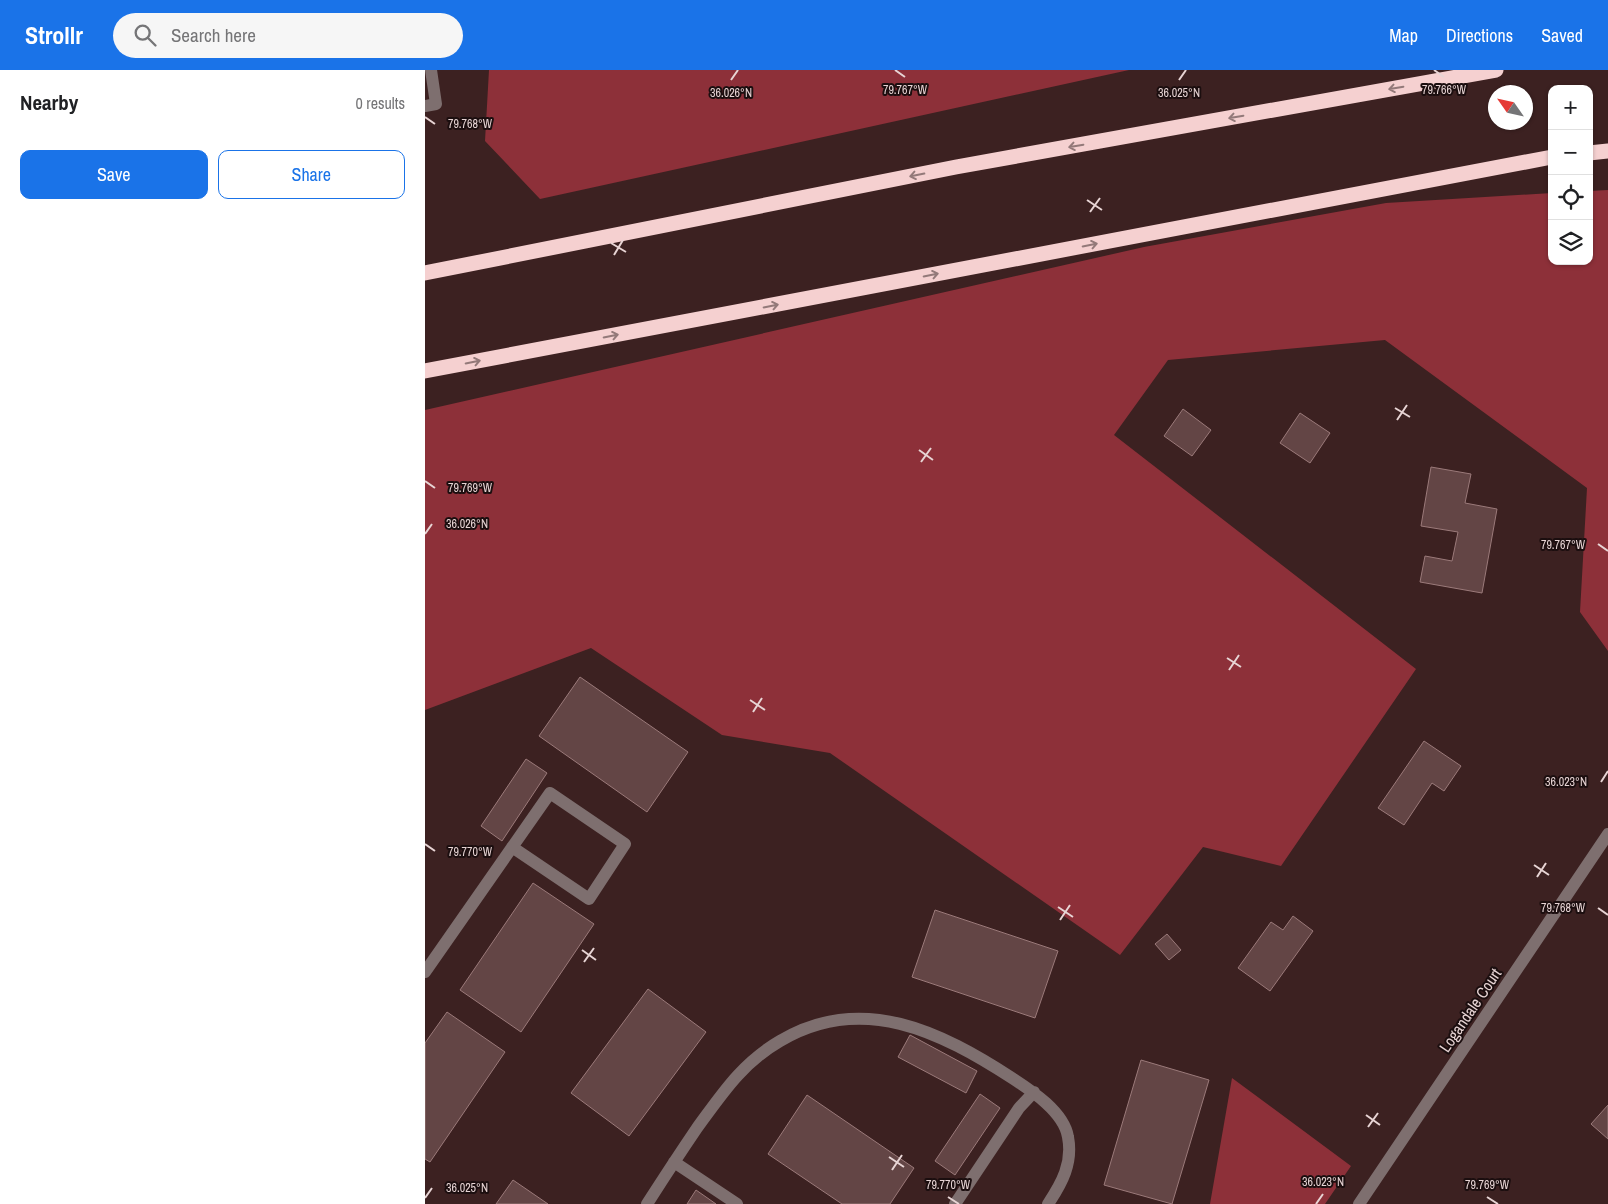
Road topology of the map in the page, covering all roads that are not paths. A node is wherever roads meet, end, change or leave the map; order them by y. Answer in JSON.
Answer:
{"nodes":[{"id":1,"x":431,"y":70,"type":"edge"},
{"id":2,"x":1496,"y":70,"type":"edge"},
{"id":3,"x":425,"y":106,"type":"edge"},
{"id":4,"x":1608,"y":152,"type":"edge"},
{"id":5,"x":1593,"y":153,"type":"edge"},
{"id":6,"x":1548,"y":158,"type":"edge"},
{"id":7,"x":425,"y":273,"type":"edge"},
{"id":8,"x":425,"y":372,"type":"edge"},
{"id":9,"x":1608,"y":834,"type":"edge"},
{"id":10,"x":512,"y":847,"type":"junction"},
{"id":11,"x":425,"y":972,"type":"edge"},
{"id":12,"x":1034,"y":1092,"type":"junction"},
{"id":13,"x":674,"y":1162,"type":"junction"},
{"id":14,"x":647,"y":1204,"type":"edge"},
{"id":15,"x":737,"y":1204,"type":"edge"},
{"id":16,"x":955,"y":1204,"type":"edge"},
{"id":17,"x":1048,"y":1204,"type":"edge"},
{"id":18,"x":1359,"y":1204,"type":"edge"}],
"edges":[{"from":1,"to":3,"type":"street"},
{"from":2,"to":7,"type":"highway","one_way":true},
{"from":4,"to":5,"type":"highway"},
{"from":8,"to":6,"type":"highway","one_way":true},
{"from":9,"to":18,"type":"street","name":"Logandale Court"},
{"from":10,"to":10,"type":"street"},
{"from":10,"to":11,"type":"street"},
{"from":12,"to":13,"type":"street"},
{"from":12,"to":16,"type":"street"},
{"from":12,"to":17,"type":"street"},
{"from":13,"to":14,"type":"street"},
{"from":13,"to":15,"type":"street"}]}
